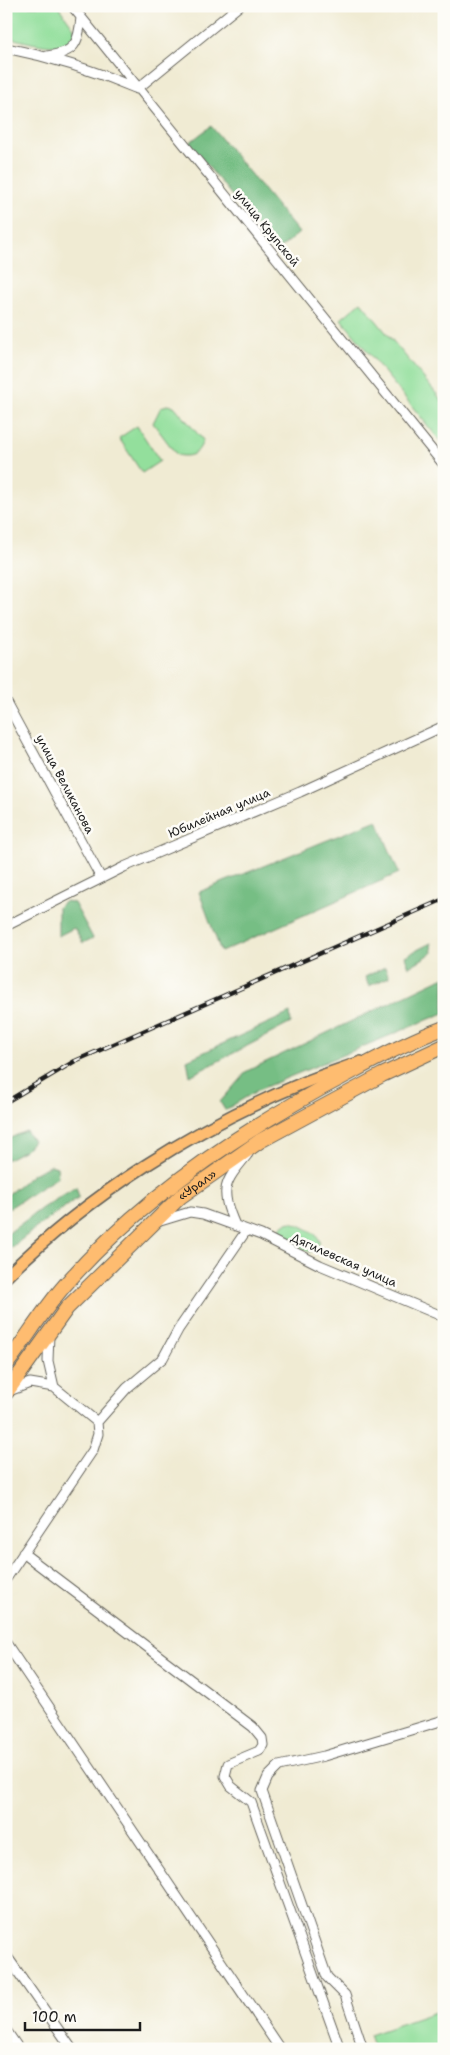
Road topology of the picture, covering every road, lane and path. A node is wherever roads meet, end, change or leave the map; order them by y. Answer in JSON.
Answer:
{"nodes":[{"id":1,"x":72,"y":6,"type":"edge"},
{"id":2,"x":239,"y":6,"type":"edge"},
{"id":3,"x":81,"y":17,"type":"junction"},
{"id":4,"x":6,"y":48,"type":"edge"},
{"id":5,"x":43,"y":56,"type":"junction"},
{"id":6,"x":112,"y":58,"type":"junction"},
{"id":7,"x":102,"y":74,"type":"junction"},
{"id":8,"x":137,"y":89,"type":"junction"},
{"id":9,"x":444,"y":465,"type":"edge"},
{"id":10,"x":6,"y":702,"type":"edge"},
{"id":11,"x":444,"y":726,"type":"edge"},
{"id":12,"x":101,"y":878,"type":"junction"},
{"id":13,"x":6,"y":926,"type":"edge"},
{"id":14,"x":444,"y":1028,"type":"edge"},
{"id":15,"x":444,"y":1046,"type":"edge"},
{"id":16,"x":393,"y":1050,"type":"junction"},
{"id":17,"x":260,"y":1141,"type":"junction"},
{"id":18,"x":152,"y":1224,"type":"junction"},
{"id":19,"x":235,"y":1225,"type":"junction"},
{"id":20,"x":246,"y":1231,"type":"junction"},
{"id":21,"x":6,"y":1277,"type":"edge"},
{"id":22,"x":444,"y":1317,"type":"edge"},
{"id":23,"x":49,"y":1334,"type":"junction"},
{"id":24,"x":6,"y":1365,"type":"edge"},
{"id":25,"x":54,"y":1387,"type":"junction"},
{"id":26,"x":7,"y":1392,"type":"edge"},
{"id":27,"x":98,"y":1422,"type":"junction"},
{"id":28,"x":23,"y":1553,"type":"junction"},
{"id":29,"x":6,"y":1579,"type":"edge"},
{"id":30,"x":6,"y":1643,"type":"edge"},
{"id":31,"x":444,"y":1720,"type":"edge"},
{"id":32,"x":6,"y":1955,"type":"edge"},
{"id":33,"x":6,"y":2030,"type":"edge"},
{"id":34,"x":19,"y":2049,"type":"edge"},
{"id":35,"x":72,"y":2049,"type":"edge"},
{"id":36,"x":280,"y":2049,"type":"edge"},
{"id":37,"x":340,"y":2049,"type":"edge"},
{"id":38,"x":363,"y":2049,"type":"edge"}],
"edges":[{"from":1,"to":3,"type":"street","name":"улица Крупской"},
{"from":2,"to":8,"type":"street"},
{"from":3,"to":5,"type":"street"},
{"from":3,"to":6,"type":"street","name":"улица Крупской"},
{"from":4,"to":5,"type":"street"},
{"from":5,"to":7,"type":"street"},
{"from":6,"to":7,"type":"street"},
{"from":6,"to":8,"type":"street","name":"улица Крупской"},
{"from":7,"to":8,"type":"street"},
{"from":8,"to":9,"type":"street","name":"улица Крупской"},
{"from":10,"to":12,"type":"street","name":"улица Великанова"},
{"from":11,"to":12,"type":"street","name":"Юбилейная улица"},
{"from":12,"to":13,"type":"street","name":"Юбилейная улица"},
{"from":14,"to":16,"type":"highway","name":"«Урал»"},
{"from":15,"to":17,"type":"highway","name":"«Урал»"},
{"from":16,"to":21,"type":"main road"},
{"from":16,"to":24,"type":"highway","name":"«Урал»"},
{"from":17,"to":18,"type":"highway","name":"«Урал»"},
{"from":17,"to":19,"type":"street"},
{"from":18,"to":19,"type":"street","name":"Дягилевская улица"},
{"from":18,"to":23,"type":"highway","name":"«Урал»"},
{"from":19,"to":20,"type":"street","name":"Дягилевская улица"},
{"from":20,"to":22,"type":"street","name":"Дягилевская улица"},
{"from":20,"to":27,"type":"street"},
{"from":23,"to":25,"type":"street"},
{"from":23,"to":26,"type":"highway","name":"«Урал»"},
{"from":25,"to":26,"type":"street"},
{"from":25,"to":27,"type":"street"},
{"from":27,"to":28,"type":"street"},
{"from":28,"to":29,"type":"street"},
{"from":28,"to":37,"type":"street"},
{"from":30,"to":36,"type":"street"},
{"from":31,"to":38,"type":"street"},
{"from":32,"to":35,"type":"street"},
{"from":33,"to":34,"type":"street"}]}
